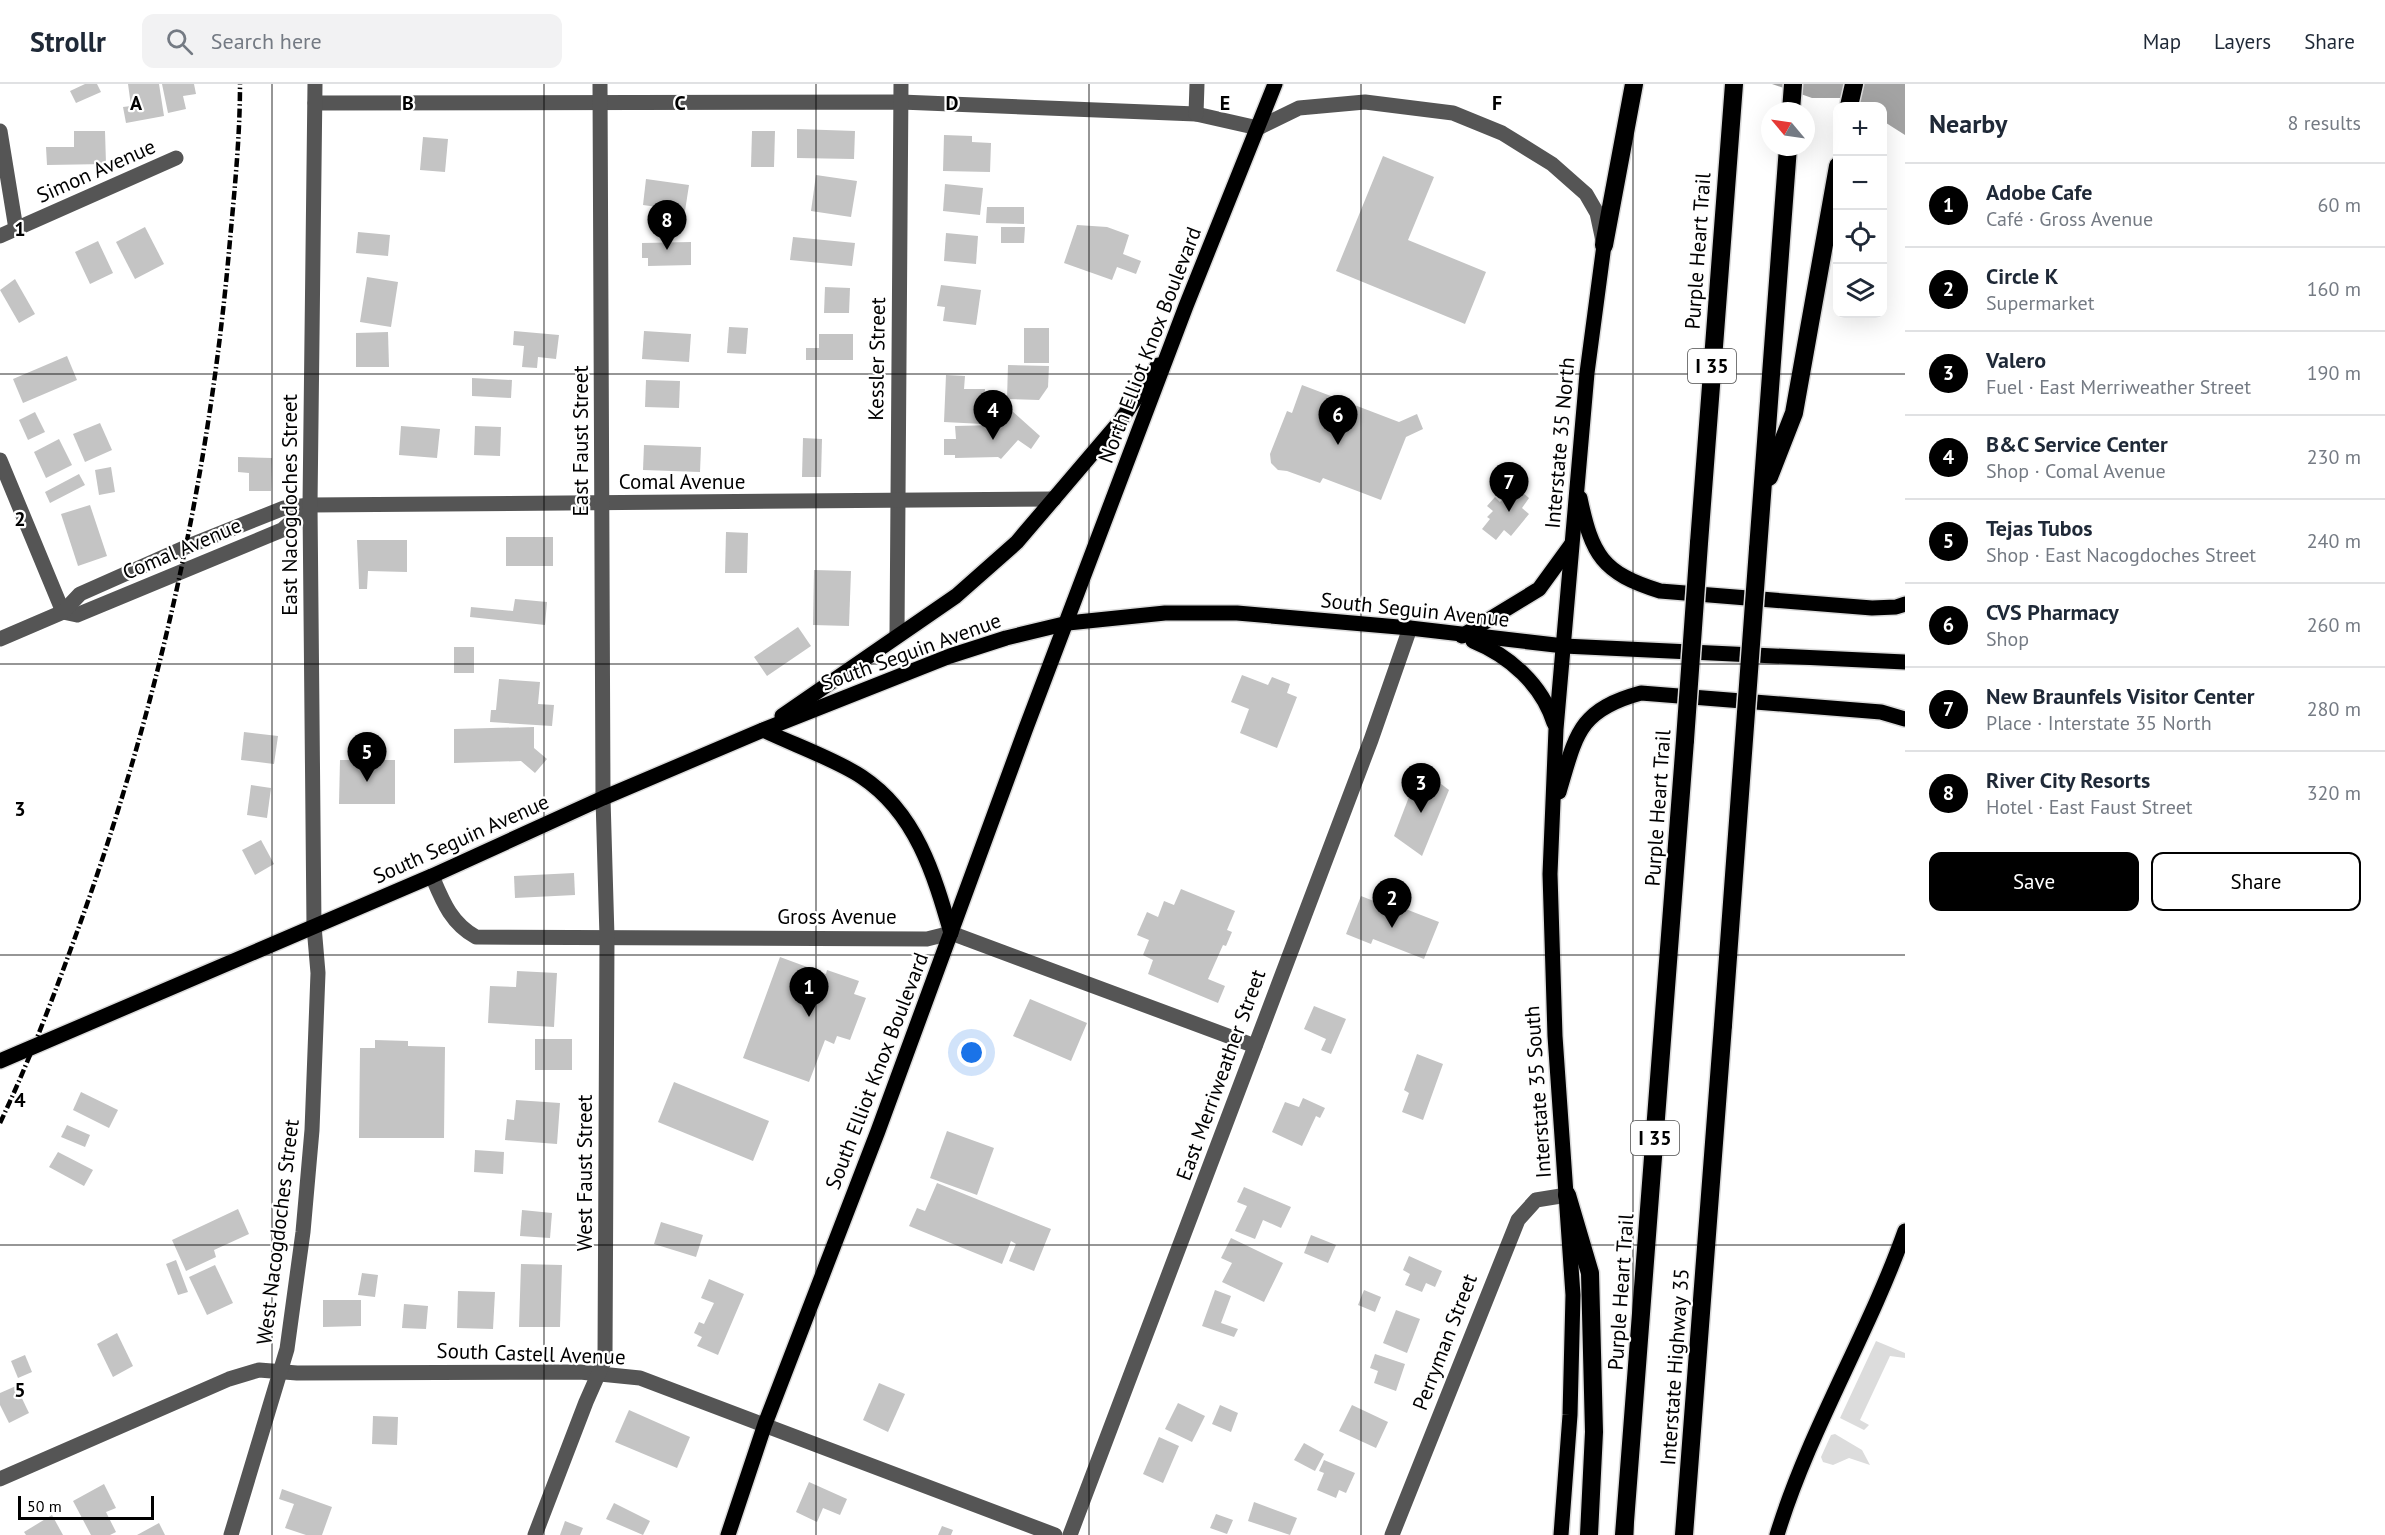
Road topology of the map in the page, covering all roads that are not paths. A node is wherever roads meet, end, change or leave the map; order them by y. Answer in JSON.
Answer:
{"nodes":[{"id":1,"x":315,"y":84,"type":"edge"},
{"id":2,"x":600,"y":84,"type":"edge"},
{"id":3,"x":901,"y":84,"type":"edge"},
{"id":4,"x":1197,"y":84,"type":"edge"},
{"id":5,"x":1275,"y":84,"type":"edge"},
{"id":6,"x":1734,"y":84,"type":"edge"},
{"id":7,"x":1793,"y":84,"type":"edge"},
{"id":8,"x":1854,"y":84,"type":"edge"},
{"id":9,"x":1634,"y":86,"type":"edge"},
{"id":10,"x":901,"y":102,"type":"junction"},
{"id":11,"x":1792,"y":102,"type":"edge"},
{"id":12,"x":1850,"y":102,"type":"edge"},
{"id":13,"x":315,"y":103,"type":"junction"},
{"id":14,"x":600,"y":103,"type":"junction"},
{"id":15,"x":1196,"y":114,"type":"junction"},
{"id":16,"x":1258,"y":128,"type":"junction"},
{"id":17,"x":0,"y":131,"type":"edge"},
{"id":18,"x":1787,"y":156,"type":"edge"},
{"id":19,"x":176,"y":158,"type":"dead end"},
{"id":20,"x":1833,"y":191,"type":"edge"},
{"id":21,"x":16,"y":229,"type":"junction"},
{"id":22,"x":0,"y":237,"type":"edge"},
{"id":23,"x":1604,"y":245,"type":"junction"},
{"id":24,"x":1172,"y":346,"type":"junction"},
{"id":25,"x":0,"y":460,"type":"edge"},
{"id":26,"x":1577,"y":483,"type":"junction"},
{"id":27,"x":1762,"y":497,"type":"junction"},
{"id":28,"x":1054,"y":499,"type":"junction"},
{"id":29,"x":896,"y":502,"type":"junction"},
{"id":30,"x":603,"y":504,"type":"junction"},
{"id":31,"x":310,"y":505,"type":"junction"},
{"id":32,"x":1572,"y":543,"type":"junction"},
{"id":33,"x":1905,"y":604,"type":"edge"},
{"id":34,"x":63,"y":612,"type":"junction"},
{"id":35,"x":1068,"y":623,"type":"junction"},
{"id":36,"x":1410,"y":628,"type":"junction"},
{"id":37,"x":897,"y":635,"type":"junction"},
{"id":38,"x":1462,"y":636,"type":"junction"},
{"id":39,"x":0,"y":639,"type":"edge"},
{"id":40,"x":1564,"y":646,"type":"junction"},
{"id":41,"x":1905,"y":662,"type":"edge"},
{"id":42,"x":1905,"y":719,"type":"edge"},
{"id":43,"x":1556,"y":729,"type":"junction"},
{"id":44,"x":763,"y":730,"type":"junction"},
{"id":45,"x":603,"y":798,"type":"junction"},
{"id":46,"x":1553,"y":813,"type":"junction"},
{"id":47,"x":432,"y":876,"type":"junction"},
{"id":48,"x":314,"y":926,"type":"junction"},
{"id":49,"x":951,"y":933,"type":"junction"},
{"id":50,"x":607,"y":937,"type":"junction"},
{"id":51,"x":1255,"y":1046,"type":"junction"},
{"id":52,"x":0,"y":1061,"type":"edge"},
{"id":53,"x":1567,"y":1195,"type":"junction"},
{"id":54,"x":1905,"y":1232,"type":"edge"},
{"id":55,"x":280,"y":1371,"type":"junction"},
{"id":56,"x":600,"y":1374,"type":"junction"},
{"id":57,"x":765,"y":1424,"type":"junction"},
{"id":58,"x":0,"y":1479,"type":"edge"},
{"id":59,"x":1687,"y":1502,"type":"junction"},
{"id":60,"x":231,"y":1535,"type":"edge"},
{"id":61,"x":535,"y":1535,"type":"edge"},
{"id":62,"x":728,"y":1535,"type":"edge"},
{"id":63,"x":1055,"y":1535,"type":"edge"},
{"id":64,"x":1070,"y":1535,"type":"edge"},
{"id":65,"x":1392,"y":1535,"type":"edge"},
{"id":66,"x":1561,"y":1535,"type":"edge"},
{"id":67,"x":1589,"y":1535,"type":"edge"},
{"id":68,"x":1624,"y":1535,"type":"edge"},
{"id":69,"x":1684,"y":1535,"type":"edge"},
{"id":70,"x":1689,"y":1535,"type":"edge"},
{"id":71,"x":1777,"y":1535,"type":"edge"}],
"edges":[{"from":1,"to":13,"type":"street","name":"East Nacogdoches Street"},
{"from":2,"to":14,"type":"street","name":"East Faust Street"},
{"from":3,"to":10,"type":"street","name":"Kessler Street"},
{"from":4,"to":15,"type":"street"},
{"from":5,"to":16,"type":"main road","name":"North Elliot Knox Boulevard"},
{"from":6,"to":68,"type":"highway","name":"Purple Heart Trail","number":"I 35","bridge":true},
{"from":7,"to":11,"type":"highway"},
{"from":8,"to":12,"type":"highway"},
{"from":9,"to":23,"type":"highway"},
{"from":10,"to":14,"type":"street"},
{"from":10,"to":15,"type":"street"},
{"from":10,"to":29,"type":"street","name":"Kessler Street"},
{"from":13,"to":14,"type":"street"},
{"from":13,"to":31,"type":"street","name":"East Nacogdoches Street"},
{"from":14,"to":30,"type":"street","name":"East Faust Street"},
{"from":15,"to":16,"type":"street"},
{"from":16,"to":23,"type":"street"},
{"from":16,"to":24,"type":"main road","name":"North Elliot Knox Boulevard"},
{"from":17,"to":21,"type":"street"},
{"from":18,"to":27,"type":"highway"},
{"from":19,"to":21,"type":"street","name":"Simon Avenue"},
{"from":20,"to":27,"type":"highway"},
{"from":21,"to":22,"type":"street","name":"Simon Avenue"},
{"from":23,"to":26,"type":"main road","name":"Interstate 35 North"},
{"from":24,"to":28,"type":"main road"},
{"from":24,"to":35,"type":"main road","name":"North Elliot Knox Boulevard"},
{"from":25,"to":34,"type":"street"},
{"from":26,"to":32,"type":"main road","name":"Interstate 35 North"},
{"from":26,"to":33,"type":"main road"},
{"from":27,"to":59,"type":"highway","name":"Interstate Highway 35","bridge":true},
{"from":28,"to":29,"type":"street","name":"Comal Avenue"},
{"from":28,"to":37,"type":"main road"},
{"from":29,"to":30,"type":"street","name":"Comal Avenue"},
{"from":29,"to":37,"type":"street","name":"Kessler Street"},
{"from":30,"to":31,"type":"street","name":"Comal Avenue"},
{"from":30,"to":45,"type":"street","name":"East Faust Street"},
{"from":31,"to":34,"type":"street","name":"Comal Avenue"},
{"from":31,"to":48,"type":"street","name":"East Nacogdoches Street"},
{"from":32,"to":38,"type":"main road"},
{"from":32,"to":40,"type":"main road","name":"Interstate 35 North"},
{"from":34,"to":39,"type":"street","name":"Comal Avenue"},
{"from":35,"to":36,"type":"main road","name":"South Seguin Avenue"},
{"from":35,"to":44,"type":"main road","name":"South Seguin Avenue"},
{"from":35,"to":49,"type":"main road","name":"South Elliot Knox Boulevard"},
{"from":36,"to":38,"type":"main road","name":"South Seguin Avenue"},
{"from":36,"to":51,"type":"street","name":"East Merriweather Street"},
{"from":37,"to":44,"type":"main road"},
{"from":38,"to":40,"type":"main road","name":"South Seguin Avenue"},
{"from":38,"to":43,"type":"main road"},
{"from":40,"to":41,"type":"main road","name":"South Seguin Avenue"},
{"from":40,"to":43,"type":"main road","name":"Interstate 35 South"},
{"from":42,"to":46,"type":"main road"},
{"from":43,"to":46,"type":"main road","name":"Interstate 35 South"},
{"from":44,"to":45,"type":"main road","name":"South Seguin Avenue"},
{"from":44,"to":49,"type":"main road"},
{"from":45,"to":47,"type":"main road","name":"South Seguin Avenue"},
{"from":45,"to":50,"type":"street","name":"West Faust Street"},
{"from":46,"to":53,"type":"main road","name":"Interstate 35 South"},
{"from":47,"to":48,"type":"main road","name":"South Seguin Avenue"},
{"from":47,"to":50,"type":"street","name":"Gross Avenue"},
{"from":48,"to":52,"type":"main road","name":"South Seguin Avenue"},
{"from":48,"to":55,"type":"street","name":"West Nacogdoches Street"},
{"from":49,"to":50,"type":"street","name":"Gross Avenue"},
{"from":49,"to":51,"type":"street"},
{"from":49,"to":57,"type":"main road","name":"South Elliot Knox Boulevard"},
{"from":50,"to":56,"type":"street","name":"West Faust Street"},
{"from":51,"to":64,"type":"street","name":"East Merriweather Street"},
{"from":53,"to":65,"type":"street","name":"Perryman Street"},
{"from":53,"to":66,"type":"main road","name":"Interstate 35 South"},
{"from":53,"to":67,"type":"highway"},
{"from":54,"to":71,"type":"main road"},
{"from":55,"to":56,"type":"street","name":"South Castell Avenue"},
{"from":55,"to":58,"type":"street","name":"South Castell Avenue"},
{"from":55,"to":60,"type":"street","name":"West Nacogdoches Street"},
{"from":56,"to":57,"type":"street","name":"South Castell Avenue"},
{"from":56,"to":61,"type":"street","name":"West Faust Street"},
{"from":57,"to":62,"type":"main road","name":"South Elliot Knox Boulevard"},
{"from":57,"to":63,"type":"street","name":"South Castell Avenue"},
{"from":59,"to":69,"type":"highway","name":"Interstate Highway 35"},
{"from":59,"to":70,"type":"highway"}]}
